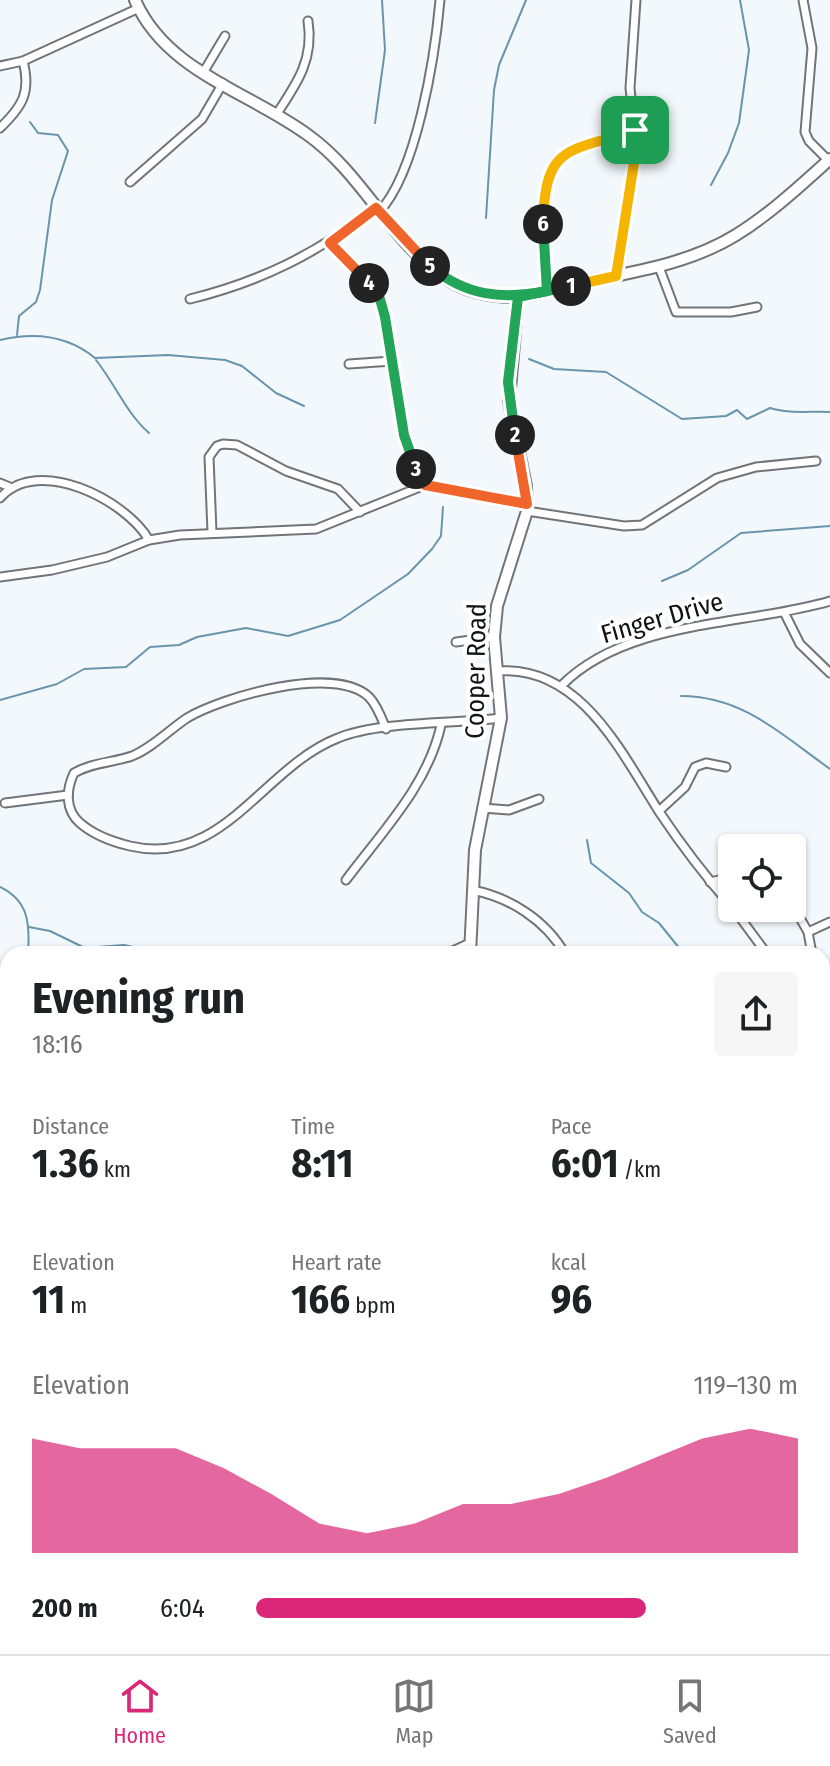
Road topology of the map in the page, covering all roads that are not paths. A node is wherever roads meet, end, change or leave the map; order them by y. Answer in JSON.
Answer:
{"nodes":[{"id":1,"x":440,"y":0,"type":"edge"},
{"id":2,"x":636,"y":0,"type":"edge"},
{"id":3,"x":803,"y":0,"type":"edge"},
{"id":4,"x":137,"y":4,"type":"edge"},
{"id":5,"x":308,"y":21,"type":"dead end"},
{"id":6,"x":225,"y":36,"type":"dead end"},
{"id":7,"x":23,"y":61,"type":"junction"},
{"id":8,"x":0,"y":66,"type":"edge"},
{"id":9,"x":203,"y":73,"type":"junction"},
{"id":10,"x":223,"y":83,"type":"junction"},
{"id":11,"x":278,"y":112,"type":"junction"},
{"id":12,"x":0,"y":128,"type":"edge"},
{"id":13,"x":635,"y":130,"type":"junction"},
{"id":14,"x":829,"y":160,"type":"edge"},
{"id":15,"x":130,"y":182,"type":"dead end"},
{"id":16,"x":377,"y":210,"type":"junction"},
{"id":17,"x":330,"y":243,"type":"junction"},
{"id":18,"x":659,"y":267,"type":"junction"},
{"id":19,"x":616,"y":276,"type":"junction"},
{"id":20,"x":547,"y":291,"type":"junction"},
{"id":21,"x":518,"y":297,"type":"junction"},
{"id":22,"x":190,"y":299,"type":"dead end"},
{"id":23,"x":757,"y":307,"type":"dead end"},
{"id":24,"x":392,"y":361,"type":"junction"},
{"id":25,"x":349,"y":364,"type":"dead end"},
{"id":26,"x":816,"y":461,"type":"dead end"},
{"id":27,"x":0,"y":483,"type":"edge"},
{"id":28,"x":425,"y":485,"type":"junction"},
{"id":29,"x":12,"y":488,"type":"junction"},
{"id":30,"x":0,"y":498,"type":"edge"},
{"id":31,"x":527,"y":508,"type":"junction"},
{"id":32,"x":360,"y":512,"type":"junction"},
{"id":33,"x":212,"y":532,"type":"junction"},
{"id":34,"x":149,"y":540,"type":"junction"},
{"id":35,"x":0,"y":577,"type":"edge"},
{"id":36,"x":830,"y":601,"type":"edge"},
{"id":37,"x":785,"y":614,"type":"junction"},
{"id":38,"x":494,"y":637,"type":"junction"},
{"id":39,"x":456,"y":642,"type":"dead end"},
{"id":40,"x":498,"y":671,"type":"junction"},
{"id":41,"x":830,"y":673,"type":"edge"},
{"id":42,"x":562,"y":685,"type":"junction"},
{"id":43,"x":501,"y":718,"type":"junction"},
{"id":44,"x":441,"y":725,"type":"junction"},
{"id":45,"x":386,"y":729,"type":"junction"},
{"id":46,"x":726,"y":767,"type":"dead end"},
{"id":47,"x":68,"y":795,"type":"junction"},
{"id":48,"x":539,"y":799,"type":"dead end"},
{"id":49,"x":5,"y":803,"type":"dead end"},
{"id":50,"x":482,"y":808,"type":"junction"},
{"id":51,"x":659,"y":811,"type":"junction"},
{"id":52,"x":346,"y":880,"type":"dead end"},
{"id":53,"x":718,"y":880,"type":"edge"},
{"id":54,"x":710,"y":882,"type":"junction"},
{"id":55,"x":472,"y":890,"type":"junction"},
{"id":56,"x":718,"y":891,"type":"edge"},
{"id":57,"x":744,"y":922,"type":"edge"},
{"id":58,"x":802,"y":922,"type":"edge"},
{"id":59,"x":830,"y":922,"type":"edge"},
{"id":60,"x":808,"y":932,"type":"junction"},
{"id":61,"x":470,"y":946,"type":"edge"},
{"id":62,"x":559,"y":946,"type":"edge"},
{"id":63,"x":761,"y":946,"type":"edge"},
{"id":64,"x":811,"y":946,"type":"edge"}],
"edges":[{"from":1,"to":16,"type":"street"},
{"from":2,"to":13,"type":"street"},
{"from":3,"to":14,"type":"street"},
{"from":4,"to":7,"type":"street"},
{"from":4,"to":9,"type":"main road"},
{"from":5,"to":11,"type":"street"},
{"from":6,"to":9,"type":"street"},
{"from":7,"to":8,"type":"street"},
{"from":7,"to":12,"type":"street"},
{"from":9,"to":10,"type":"main road"},
{"from":10,"to":11,"type":"main road"},
{"from":10,"to":15,"type":"street"},
{"from":11,"to":16,"type":"main road"},
{"from":13,"to":19,"type":"street"},
{"from":13,"to":20,"type":"street"},
{"from":14,"to":18,"type":"main road"},
{"from":16,"to":17,"type":"street"},
{"from":16,"to":21,"type":"main road"},
{"from":17,"to":22,"type":"street"},
{"from":17,"to":24,"type":"street"},
{"from":18,"to":19,"type":"main road"},
{"from":18,"to":23,"type":"street"},
{"from":19,"to":20,"type":"main road"},
{"from":20,"to":21,"type":"main road"},
{"from":21,"to":31,"type":"main road","name":"Cooper Road"},
{"from":24,"to":25,"type":"street"},
{"from":24,"to":28,"type":"street"},
{"from":26,"to":31,"type":"street"},
{"from":27,"to":29,"type":"street"},
{"from":28,"to":31,"type":"street"},
{"from":28,"to":32,"type":"street"},
{"from":29,"to":30,"type":"street"},
{"from":29,"to":34,"type":"street"},
{"from":31,"to":38,"type":"main road","name":"Cooper Road"},
{"from":32,"to":33,"type":"street"},
{"from":32,"to":33,"type":"street"},
{"from":33,"to":34,"type":"street"},
{"from":34,"to":35,"type":"street"},
{"from":36,"to":37,"type":"street","name":"Finger Drive"},
{"from":37,"to":41,"type":"street"},
{"from":37,"to":42,"type":"street","name":"Finger Drive"},
{"from":38,"to":39,"type":"street"},
{"from":38,"to":40,"type":"main road","name":"Cooper Road"},
{"from":40,"to":42,"type":"street"},
{"from":40,"to":43,"type":"main road","name":"Cooper Road"},
{"from":42,"to":51,"type":"street"},
{"from":43,"to":44,"type":"street"},
{"from":43,"to":50,"type":"main road","name":"Cooper Road"},
{"from":44,"to":45,"type":"street"},
{"from":44,"to":52,"type":"street"},
{"from":45,"to":47,"type":"street"},
{"from":45,"to":47,"type":"street"},
{"from":46,"to":51,"type":"street"},
{"from":47,"to":49,"type":"street"},
{"from":48,"to":50,"type":"street"},
{"from":50,"to":55,"type":"main road","name":"Cooper Road"},
{"from":51,"to":54,"type":"street"},
{"from":53,"to":54,"type":"street"},
{"from":54,"to":56,"type":"street"},
{"from":55,"to":61,"type":"main road","name":"Cooper Road"},
{"from":55,"to":62,"type":"street"},
{"from":57,"to":63,"type":"street"},
{"from":58,"to":60,"type":"street"},
{"from":59,"to":60,"type":"street"},
{"from":60,"to":64,"type":"street"}]}
